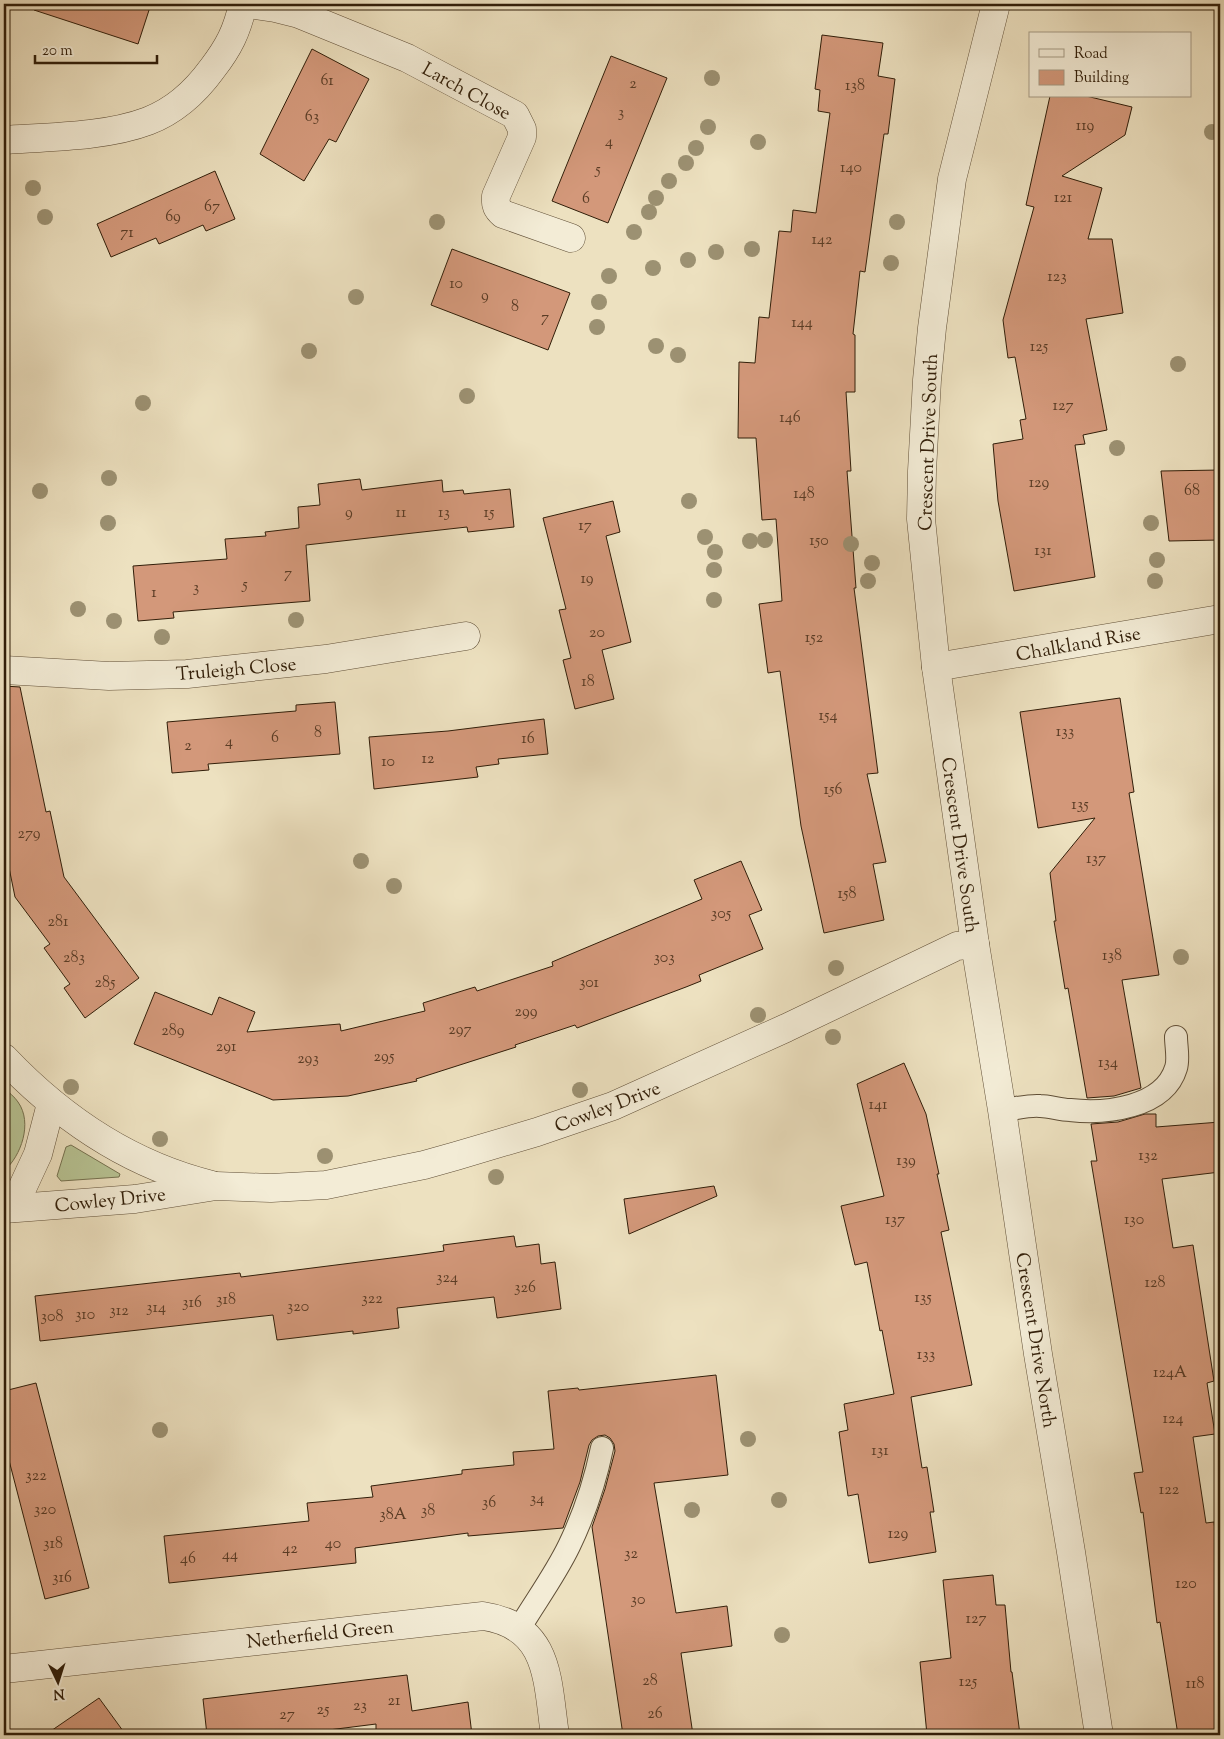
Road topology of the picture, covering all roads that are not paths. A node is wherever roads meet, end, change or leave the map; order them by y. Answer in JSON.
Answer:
{"nodes":[{"id":1,"x":243,"y":4,"type":"edge"},
{"id":2,"x":249,"y":4,"type":"edge"},
{"id":3,"x":996,"y":4,"type":"edge"},
{"id":4,"x":4,"y":140,"type":"edge"},
{"id":5,"x":571,"y":238,"type":"dead end"},
{"id":6,"x":1220,"y":619,"type":"edge"},
{"id":7,"x":466,"y":636,"type":"dead end"},
{"id":8,"x":936,"y":667,"type":"junction"},
{"id":9,"x":4,"y":670,"type":"edge"},
{"id":10,"x":974,"y":944,"type":"junction"},
{"id":11,"x":1176,"y":1037,"type":"dead end"},
{"id":12,"x":4,"y":1058,"type":"edge"},
{"id":13,"x":51,"y":1104,"type":"junction"},
{"id":14,"x":1002,"y":1110,"type":"junction"},
{"id":15,"x":216,"y":1186,"type":"junction"},
{"id":16,"x":8,"y":1208,"type":"edge"},
{"id":17,"x":602,"y":1448,"type":"dead end"},
{"id":18,"x":519,"y":1629,"type":"junction"},
{"id":19,"x":4,"y":1668,"type":"edge"},
{"id":20,"x":555,"y":1735,"type":"edge"},
{"id":21,"x":1099,"y":1735,"type":"edge"}],
"edges":[{"from":1,"to":4,"type":"street"},
{"from":2,"to":5,"type":"street","name":"Larch Close"},
{"from":3,"to":8,"type":"street","name":"Crescent Drive South"},
{"from":6,"to":8,"type":"street","name":"Chalkland Rise"},
{"from":7,"to":9,"type":"street","name":"Truleigh Close"},
{"from":8,"to":10,"type":"street","name":"Crescent Drive South"},
{"from":10,"to":14,"type":"street","name":"Crescent Drive North"},
{"from":10,"to":15,"type":"street","name":"Cowley Drive"},
{"from":11,"to":14,"type":"lane"},
{"from":12,"to":13,"type":"street","name":"Cowley Drive"},
{"from":13,"to":15,"type":"street","name":"Cowley Drive"},
{"from":13,"to":16,"type":"street"},
{"from":14,"to":21,"type":"street","name":"Crescent Drive North"},
{"from":15,"to":16,"type":"street","name":"Cowley Drive"},
{"from":17,"to":18,"type":"lane"},
{"from":18,"to":19,"type":"street","name":"Netherfield Green"},
{"from":18,"to":20,"type":"street","name":"Netherfield Green"}]}
